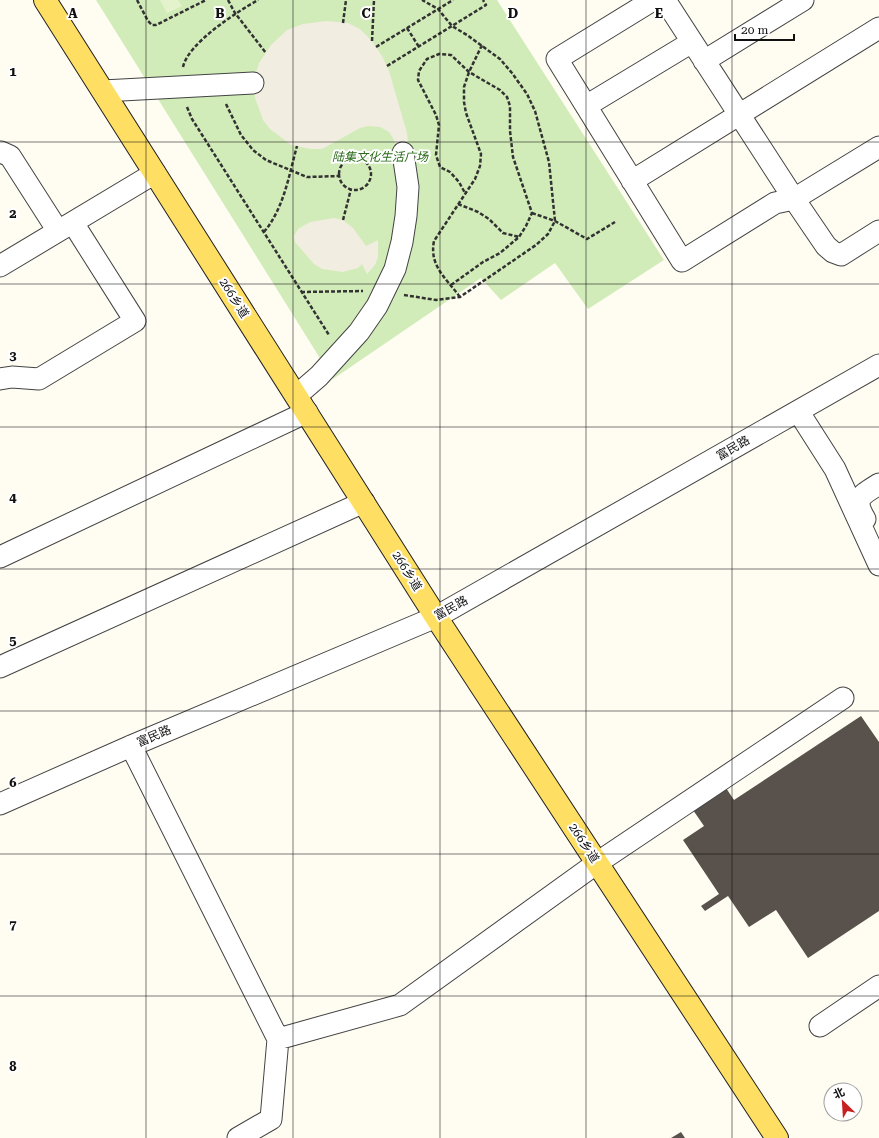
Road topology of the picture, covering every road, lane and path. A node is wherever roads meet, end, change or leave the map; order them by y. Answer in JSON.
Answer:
{"nodes":[{"id":1,"x":45,"y":0,"type":"edge"},
{"id":2,"x":138,"y":0,"type":"edge"},
{"id":3,"x":206,"y":0,"type":"edge"},
{"id":4,"x":228,"y":0,"type":"edge"},
{"id":5,"x":258,"y":0,"type":"edge"},
{"id":6,"x":346,"y":0,"type":"edge"},
{"id":7,"x":374,"y":0,"type":"edge"},
{"id":8,"x":422,"y":0,"type":"edge"},
{"id":9,"x":453,"y":0,"type":"edge"},
{"id":10,"x":483,"y":0,"type":"edge"},
{"id":11,"x":653,"y":0,"type":"edge"},
{"id":12,"x":665,"y":0,"type":"edge"},
{"id":13,"x":803,"y":0,"type":"edge"},
{"id":14,"x":438,"y":9,"type":"junction"},
{"id":15,"x":235,"y":14,"type":"junction"},
{"id":16,"x":343,"y":22,"type":"dead end"},
{"id":17,"x":452,"y":26,"type":"junction"},
{"id":18,"x":407,"y":28,"type":"junction"},
{"id":19,"x":879,"y":28,"type":"edge"},
{"id":20,"x":372,"y":41,"type":"dead end"},
{"id":21,"x":692,"y":42,"type":"junction"},
{"id":22,"x":482,"y":45,"type":"junction"},
{"id":23,"x":419,"y":46,"type":"junction"},
{"id":24,"x":376,"y":47,"type":"dead end"},
{"id":25,"x":266,"y":53,"type":"dead end"},
{"id":26,"x":704,"y":61,"type":"junction"},
{"id":27,"x":387,"y":66,"type":"dead end"},
{"id":28,"x":469,"y":72,"type":"junction"},
{"id":29,"x":254,"y":83,"type":"dead end"},
{"id":30,"x":220,"y":84,"type":"junction"},
{"id":31,"x":180,"y":87,"type":"junction"},
{"id":32,"x":103,"y":91,"type":"junction"},
{"id":33,"x":586,"y":106,"type":"junction"},
{"id":34,"x":739,"y":115,"type":"junction"},
{"id":35,"x":297,"y":146,"type":"dead end"},
{"id":36,"x":879,"y":147,"type":"edge"},
{"id":37,"x":0,"y":152,"type":"edge"},
{"id":38,"x":403,"y":153,"type":"dead end"},
{"id":39,"x":290,"y":170,"type":"junction"},
{"id":40,"x":155,"y":173,"type":"junction"},
{"id":41,"x":340,"y":176,"type":"junction"},
{"id":42,"x":632,"y":181,"type":"junction"},
{"id":43,"x":351,"y":189,"type":"junction"},
{"id":44,"x":465,"y":193,"type":"junction"},
{"id":45,"x":794,"y":199,"type":"junction"},
{"id":46,"x":458,"y":204,"type":"junction"},
{"id":47,"x":532,"y":213,"type":"junction"},
{"id":48,"x":343,"y":220,"type":"dead end"},
{"id":49,"x":555,"y":221,"type":"junction"},
{"id":50,"x":615,"y":222,"type":"dead end"},
{"id":51,"x":66,"y":227,"type":"junction"},
{"id":52,"x":879,"y":231,"type":"edge"},
{"id":53,"x":264,"y":232,"type":"junction"},
{"id":54,"x":519,"y":237,"type":"junction"},
{"id":55,"x":0,"y":266,"type":"edge"},
{"id":56,"x":451,"y":286,"type":"junction"},
{"id":57,"x":302,"y":292,"type":"junction"},
{"id":58,"x":384,"y":292,"type":"junction"},
{"id":59,"x":460,"y":297,"type":"junction"},
{"id":60,"x":340,"y":352,"type":"junction"},
{"id":61,"x":879,"y":365,"type":"edge"},
{"id":62,"x":0,"y":379,"type":"edge"},
{"id":63,"x":301,"y":404,"type":"junction"},
{"id":64,"x":798,"y":412,"type":"junction"},
{"id":65,"x":879,"y":484,"type":"edge"},
{"id":66,"x":364,"y":502,"type":"junction"},
{"id":67,"x":879,"y":541,"type":"edge"},
{"id":68,"x":0,"y":557,"type":"edge"},
{"id":69,"x":879,"y":565,"type":"edge"},
{"id":70,"x":436,"y":617,"type":"junction"},
{"id":71,"x":0,"y":667,"type":"edge"},
{"id":72,"x":843,"y":698,"type":"dead end"},
{"id":73,"x":131,"y":746,"type":"junction"},
{"id":74,"x":0,"y":804,"type":"edge"},
{"id":75,"x":597,"y":863,"type":"junction"},
{"id":76,"x":879,"y":986,"type":"edge"},
{"id":77,"x":820,"y":1026,"type":"dead end"},
{"id":78,"x":278,"y":1039,"type":"junction"},
{"id":79,"x":238,"y":1138,"type":"edge"},
{"id":80,"x":777,"y":1138,"type":"edge"}],
"edges":[{"from":1,"to":32,"type":"main road","name":"266乡道"},
{"from":2,"to":3,"type":"path"},
{"from":4,"to":15,"type":"path"},
{"from":5,"to":15,"type":"path"},
{"from":6,"to":16,"type":"path"},
{"from":7,"to":20,"type":"path"},
{"from":8,"to":14,"type":"path"},
{"from":9,"to":14,"type":"path"},
{"from":10,"to":17,"type":"path"},
{"from":11,"to":33,"type":"street"},
{"from":12,"to":21,"type":"street"},
{"from":13,"to":26,"type":"street"},
{"from":14,"to":17,"type":"path"},
{"from":14,"to":18,"type":"path"},
{"from":15,"to":25,"type":"path"},
{"from":15,"to":31,"type":"path"},
{"from":17,"to":22,"type":"path"},
{"from":17,"to":23,"type":"path"},
{"from":18,"to":23,"type":"path"},
{"from":18,"to":24,"type":"path"},
{"from":19,"to":34,"type":"street"},
{"from":21,"to":26,"type":"street"},
{"from":21,"to":33,"type":"street"},
{"from":22,"to":28,"type":"path"},
{"from":22,"to":49,"type":"path"},
{"from":23,"to":27,"type":"path"},
{"from":26,"to":34,"type":"street"},
{"from":28,"to":44,"type":"path"},
{"from":28,"to":44,"type":"path"},
{"from":28,"to":47,"type":"path"},
{"from":29,"to":30,"type":"street"},
{"from":30,"to":31,"type":"street"},
{"from":30,"to":39,"type":"path"},
{"from":31,"to":32,"type":"street"},
{"from":31,"to":53,"type":"path"},
{"from":32,"to":40,"type":"main road","name":"266乡道"},
{"from":33,"to":42,"type":"street"},
{"from":34,"to":42,"type":"street"},
{"from":34,"to":45,"type":"street"},
{"from":35,"to":39,"type":"path"},
{"from":36,"to":45,"type":"street"},
{"from":37,"to":51,"type":"street"},
{"from":38,"to":58,"type":"street"},
{"from":39,"to":41,"type":"path"},
{"from":39,"to":53,"type":"path"},
{"from":40,"to":51,"type":"street"},
{"from":40,"to":63,"type":"main road","name":"266乡道"},
{"from":41,"to":43,"type":"path"},
{"from":41,"to":43,"type":"path"},
{"from":42,"to":45,"type":"street"},
{"from":43,"to":48,"type":"path"},
{"from":44,"to":46,"type":"path"},
{"from":45,"to":52,"type":"street"},
{"from":46,"to":54,"type":"path"},
{"from":46,"to":56,"type":"path"},
{"from":47,"to":49,"type":"path"},
{"from":47,"to":54,"type":"path"},
{"from":49,"to":50,"type":"path"},
{"from":49,"to":59,"type":"path"},
{"from":51,"to":55,"type":"street"},
{"from":51,"to":62,"type":"street"},
{"from":53,"to":57,"type":"path"},
{"from":54,"to":56,"type":"path"},
{"from":56,"to":59,"type":"path"},
{"from":57,"to":58,"type":"path"},
{"from":57,"to":60,"type":"path"},
{"from":58,"to":59,"type":"path"},
{"from":58,"to":60,"type":"street"},
{"from":60,"to":63,"type":"street"},
{"from":61,"to":64,"type":"street","name":"富民路"},
{"from":63,"to":66,"type":"main road","name":"266乡道"},
{"from":63,"to":68,"type":"street"},
{"from":64,"to":69,"type":"street"},
{"from":64,"to":70,"type":"street","name":"富民路"},
{"from":65,"to":67,"type":"street"},
{"from":66,"to":70,"type":"main road","name":"266乡道"},
{"from":66,"to":71,"type":"street"},
{"from":70,"to":73,"type":"street","name":"富民路"},
{"from":70,"to":75,"type":"main road","name":"266乡道"},
{"from":72,"to":75,"type":"street"},
{"from":73,"to":74,"type":"street","name":"富民路"},
{"from":73,"to":78,"type":"street"},
{"from":75,"to":78,"type":"street"},
{"from":75,"to":80,"type":"main road","name":"266乡道"},
{"from":76,"to":77,"type":"street"},
{"from":78,"to":79,"type":"street"}]}
